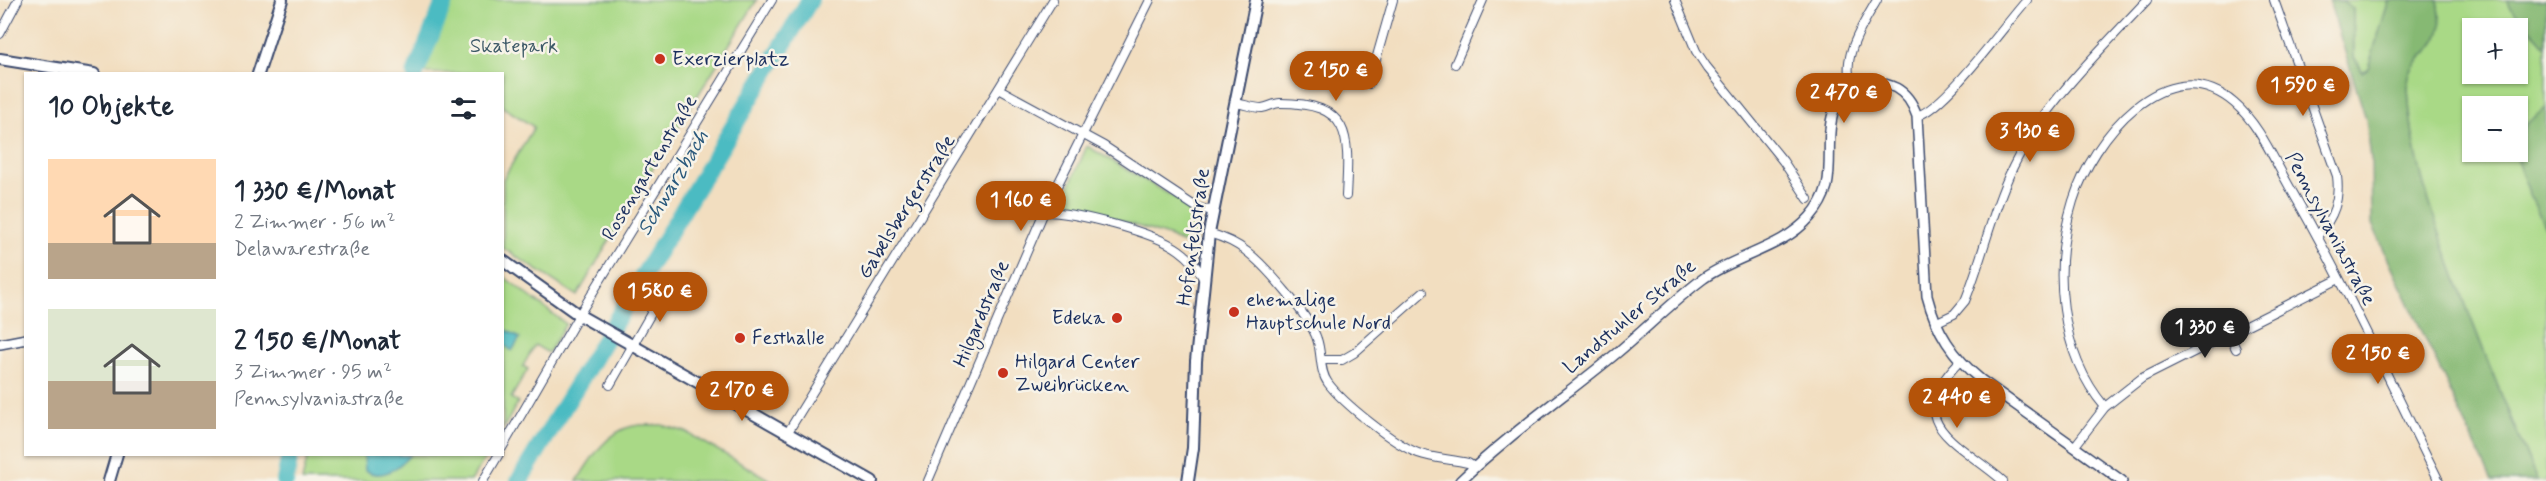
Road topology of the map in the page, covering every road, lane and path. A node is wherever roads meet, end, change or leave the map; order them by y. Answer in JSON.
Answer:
{"nodes":[{"id":1,"x":18,"y":0,"type":"edge"},
{"id":2,"x":282,"y":0,"type":"edge"},
{"id":3,"x":772,"y":0,"type":"edge"},
{"id":4,"x":1053,"y":0,"type":"edge"},
{"id":5,"x":1150,"y":0,"type":"edge"},
{"id":6,"x":1256,"y":0,"type":"edge"},
{"id":7,"x":1393,"y":0,"type":"edge"},
{"id":8,"x":1483,"y":0,"type":"edge"},
{"id":9,"x":1675,"y":0,"type":"edge"},
{"id":10,"x":1877,"y":0,"type":"edge"},
{"id":11,"x":2027,"y":0,"type":"edge"},
{"id":12,"x":2147,"y":0,"type":"edge"},
{"id":13,"x":2274,"y":0,"type":"edge"},
{"id":14,"x":0,"y":34,"type":"edge"},
{"id":15,"x":0,"y":59,"type":"edge"},
{"id":16,"x":1455,"y":64,"type":"dead end"},
{"id":17,"x":81,"y":72,"type":"edge"},
{"id":18,"x":259,"y":72,"type":"edge"},
{"id":19,"x":1369,"y":84,"type":"dead end"},
{"id":20,"x":1854,"y":88,"type":"junction"},
{"id":21,"x":999,"y":89,"type":"junction"},
{"id":22,"x":1235,"y":103,"type":"junction"},
{"id":23,"x":1917,"y":116,"type":"junction"},
{"id":24,"x":1083,"y":134,"type":"junction"},
{"id":25,"x":1346,"y":196,"type":"dead end"},
{"id":26,"x":1808,"y":199,"type":"dead end"},
{"id":27,"x":1213,"y":211,"type":"junction"},
{"id":28,"x":1044,"y":212,"type":"junction"},
{"id":29,"x":1209,"y":233,"type":"junction"},
{"id":30,"x":2318,"y":235,"type":"junction"},
{"id":31,"x":504,"y":261,"type":"edge"},
{"id":32,"x":1203,"y":279,"type":"junction"},
{"id":33,"x":2339,"y":279,"type":"junction"},
{"id":34,"x":665,"y":289,"type":"dead end"},
{"id":35,"x":1423,"y":292,"type":"dead end"},
{"id":36,"x":2218,"y":312,"type":"dead end"},
{"id":37,"x":579,"y":315,"type":"junction"},
{"id":38,"x":1935,"y":323,"type":"junction"},
{"id":39,"x":2229,"y":333,"type":"junction"},
{"id":40,"x":24,"y":339,"type":"edge"},
{"id":41,"x":0,"y":344,"type":"edge"},
{"id":42,"x":630,"y":344,"type":"junction"},
{"id":43,"x":2236,"y":349,"type":"dead end"},
{"id":44,"x":1322,"y":360,"type":"junction"},
{"id":45,"x":1959,"y":361,"type":"junction"},
{"id":46,"x":610,"y":385,"type":"dead end"},
{"id":47,"x":2105,"y":407,"type":"junction"},
{"id":48,"x":788,"y":432,"type":"junction"},
{"id":49,"x":504,"y":445,"type":"edge"},
{"id":50,"x":2074,"y":447,"type":"junction"},
{"id":51,"x":117,"y":456,"type":"edge"},
{"id":52,"x":498,"y":456,"type":"edge"},
{"id":53,"x":1474,"y":467,"type":"junction"},
{"id":54,"x":111,"y":480,"type":"edge"},
{"id":55,"x":483,"y":481,"type":"edge"},
{"id":56,"x":872,"y":481,"type":"edge"},
{"id":57,"x":928,"y":481,"type":"edge"},
{"id":58,"x":1188,"y":481,"type":"edge"},
{"id":59,"x":1460,"y":481,"type":"edge"},
{"id":60,"x":2003,"y":481,"type":"edge"},
{"id":61,"x":2122,"y":481,"type":"edge"},
{"id":62,"x":2439,"y":481,"type":"edge"}],
"edges":[{"from":1,"to":14,"type":"street"},
{"from":2,"to":18,"type":"main road"},
{"from":3,"to":37,"type":"street","name":"Rosengartenstraße"},
{"from":4,"to":21,"type":"street","name":"Gabelsbergerstraße"},
{"from":5,"to":24,"type":"street","name":"Hilgardstraße"},
{"from":6,"to":22,"type":"main road","name":"Hofenfelsstraße"},
{"from":7,"to":19,"type":"street"},
{"from":8,"to":16,"type":"street"},
{"from":9,"to":26,"type":"street"},
{"from":10,"to":20,"type":"street"},
{"from":11,"to":23,"type":"street"},
{"from":12,"to":38,"type":"street"},
{"from":13,"to":30,"type":"street"},
{"from":15,"to":17,"type":"main road"},
{"from":20,"to":23,"type":"street"},
{"from":20,"to":53,"type":"street","name":"Landstuhler Straße"},
{"from":21,"to":24,"type":"street"},
{"from":21,"to":48,"type":"street","name":"Gabelsbergerstraße"},
{"from":22,"to":25,"type":"street"},
{"from":22,"to":27,"type":"main road","name":"Hofenfelsstraße"},
{"from":23,"to":38,"type":"street"},
{"from":24,"to":27,"type":"street"},
{"from":24,"to":28,"type":"street","name":"Hilgardstraße"},
{"from":27,"to":29,"type":"main road","name":"Hofenfelsstraße"},
{"from":28,"to":32,"type":"street"},
{"from":28,"to":57,"type":"street","name":"Hilgardstraße"},
{"from":29,"to":32,"type":"main road","name":"Hofenfelsstraße"},
{"from":29,"to":44,"type":"street"},
{"from":30,"to":33,"type":"street","name":"Pennsylvaniastraße"},
{"from":30,"to":47,"type":"street","name":"Pennsylvaniastraße"},
{"from":31,"to":37,"type":"main road"},
{"from":32,"to":58,"type":"main road","name":"Hofenfelsstraße"},
{"from":33,"to":39,"type":"street"},
{"from":33,"to":62,"type":"street","name":"Pennsylvaniastraße"},
{"from":34,"to":42,"type":"street"},
{"from":35,"to":44,"type":"street"},
{"from":36,"to":39,"type":"street"},
{"from":37,"to":42,"type":"main road"},
{"from":37,"to":49,"type":"street","name":"Rosengartenstraße"},
{"from":38,"to":45,"type":"street"},
{"from":39,"to":43,"type":"street"},
{"from":39,"to":47,"type":"street"},
{"from":40,"to":41,"type":"street"},
{"from":42,"to":46,"type":"street"},
{"from":42,"to":48,"type":"main road"},
{"from":44,"to":53,"type":"street"},
{"from":45,"to":50,"type":"street"},
{"from":45,"to":60,"type":"street"},
{"from":47,"to":50,"type":"street"},
{"from":48,"to":56,"type":"main road"},
{"from":50,"to":61,"type":"street"},
{"from":51,"to":54,"type":"main road"},
{"from":52,"to":55,"type":"street"},
{"from":53,"to":59,"type":"street","name":"Landstuhler Straße"}]}
